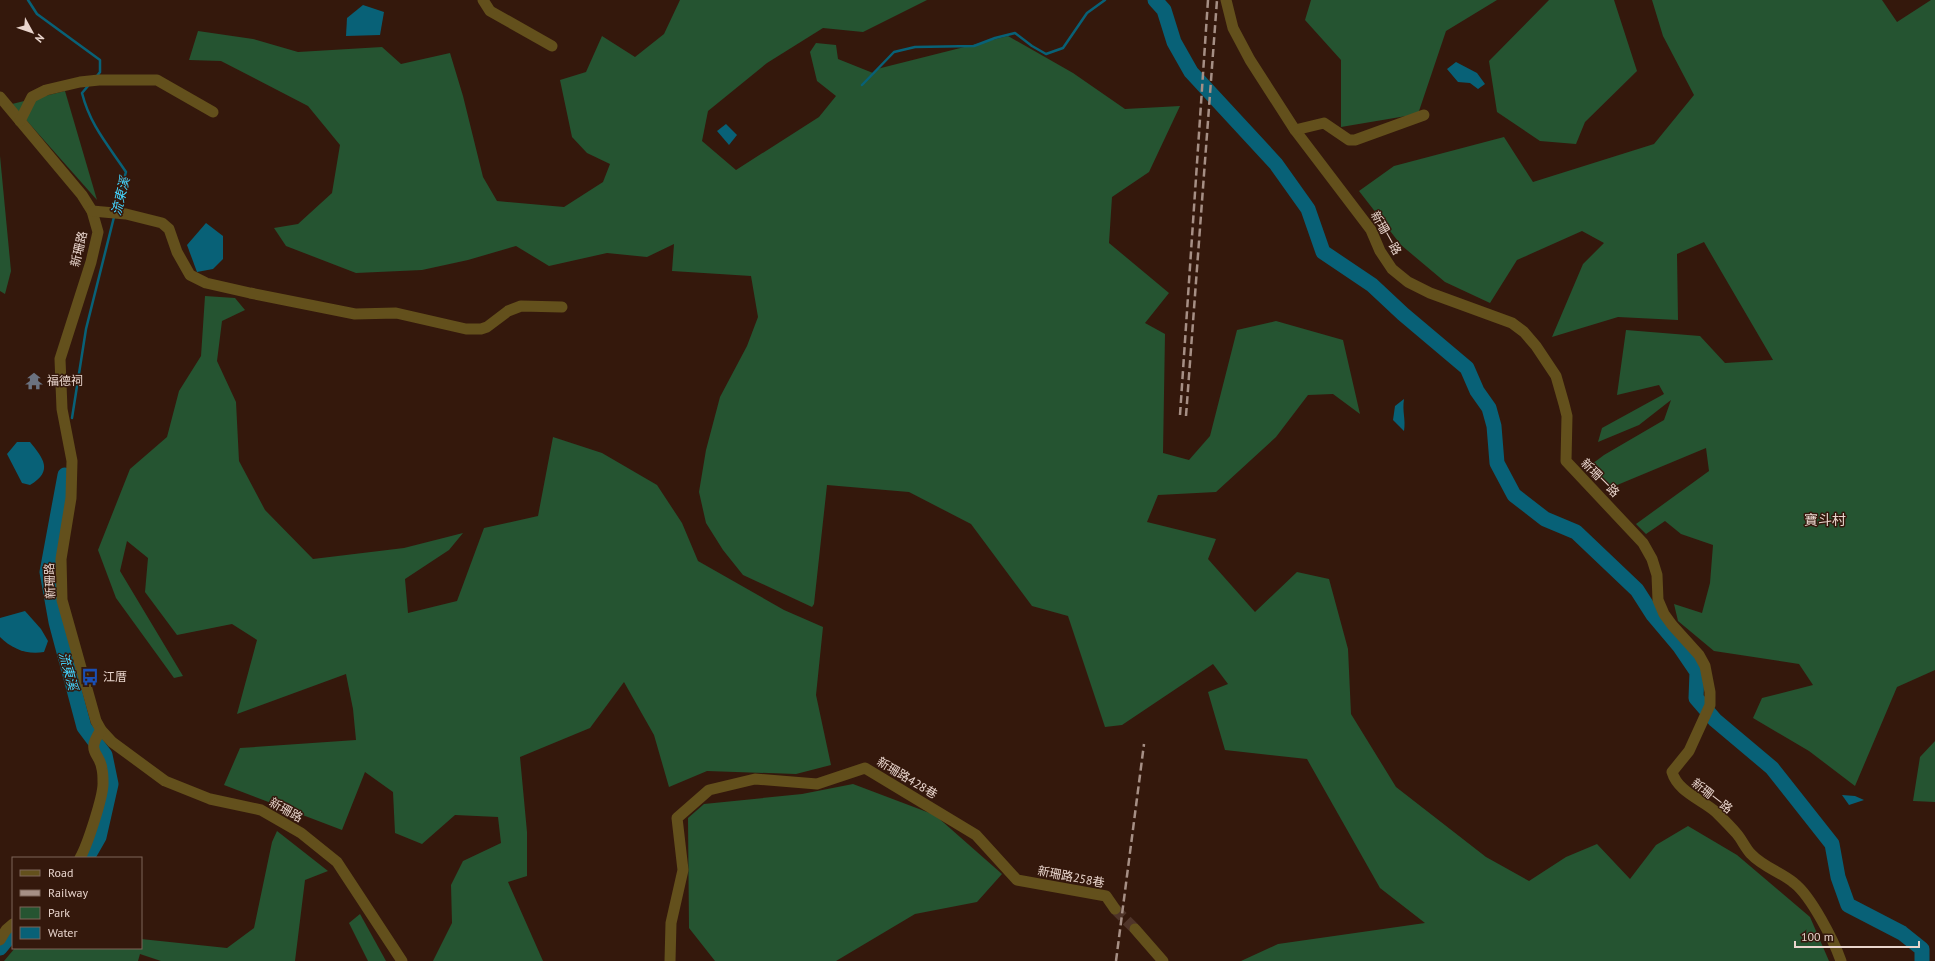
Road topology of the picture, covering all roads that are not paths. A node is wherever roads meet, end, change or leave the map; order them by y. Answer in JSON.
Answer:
{"nodes":[{"id":1,"x":483,"y":0,"type":"edge"},
{"id":2,"x":1226,"y":0,"type":"edge"},
{"id":3,"x":552,"y":46,"type":"dead end"},
{"id":4,"x":0,"y":98,"type":"edge"},
{"id":5,"x":213,"y":112,"type":"dead end"},
{"id":6,"x":1424,"y":115,"type":"dead end"},
{"id":7,"x":20,"y":121,"type":"junction"},
{"id":8,"x":1295,"y":130,"type":"junction"},
{"id":9,"x":98,"y":211,"type":"junction"},
{"id":10,"x":562,"y":307,"type":"dead end"},
{"id":11,"x":97,"y":737,"type":"junction"},
{"id":12,"x":80,"y":857,"type":"edge"},
{"id":13,"x":1017,"y":880,"type":"joint"},
{"id":14,"x":1115,"y":909,"type":"tunnel mouth"},
{"id":15,"x":12,"y":925,"type":"edge"},
{"id":16,"x":1135,"y":928,"type":"tunnel mouth"},
{"id":17,"x":0,"y":940,"type":"edge"},
{"id":18,"x":402,"y":961,"type":"edge"},
{"id":19,"x":670,"y":961,"type":"edge"},
{"id":20,"x":1163,"y":961,"type":"edge"},
{"id":21,"x":1841,"y":961,"type":"edge"}],
"edges":[{"from":1,"to":3,"type":"street"},
{"from":2,"to":8,"type":"street","name":"新珊一路"},
{"from":4,"to":7,"type":"street","name":"新珊路"},
{"from":5,"to":7,"type":"street"},
{"from":6,"to":8,"type":"street"},
{"from":7,"to":9,"type":"street","name":"新珊路"},
{"from":8,"to":21,"type":"street","name":"新珊一路"},
{"from":9,"to":10,"type":"street"},
{"from":9,"to":11,"type":"street","name":"新珊路"},
{"from":11,"to":12,"type":"street"},
{"from":11,"to":18,"type":"street","name":"新珊路"},
{"from":13,"to":14,"type":"street","name":"新珊路258巷"},
{"from":13,"to":19,"type":"street","name":"新珊路428巷"},
{"from":15,"to":17,"type":"street"},
{"from":16,"to":20,"type":"street"}]}
